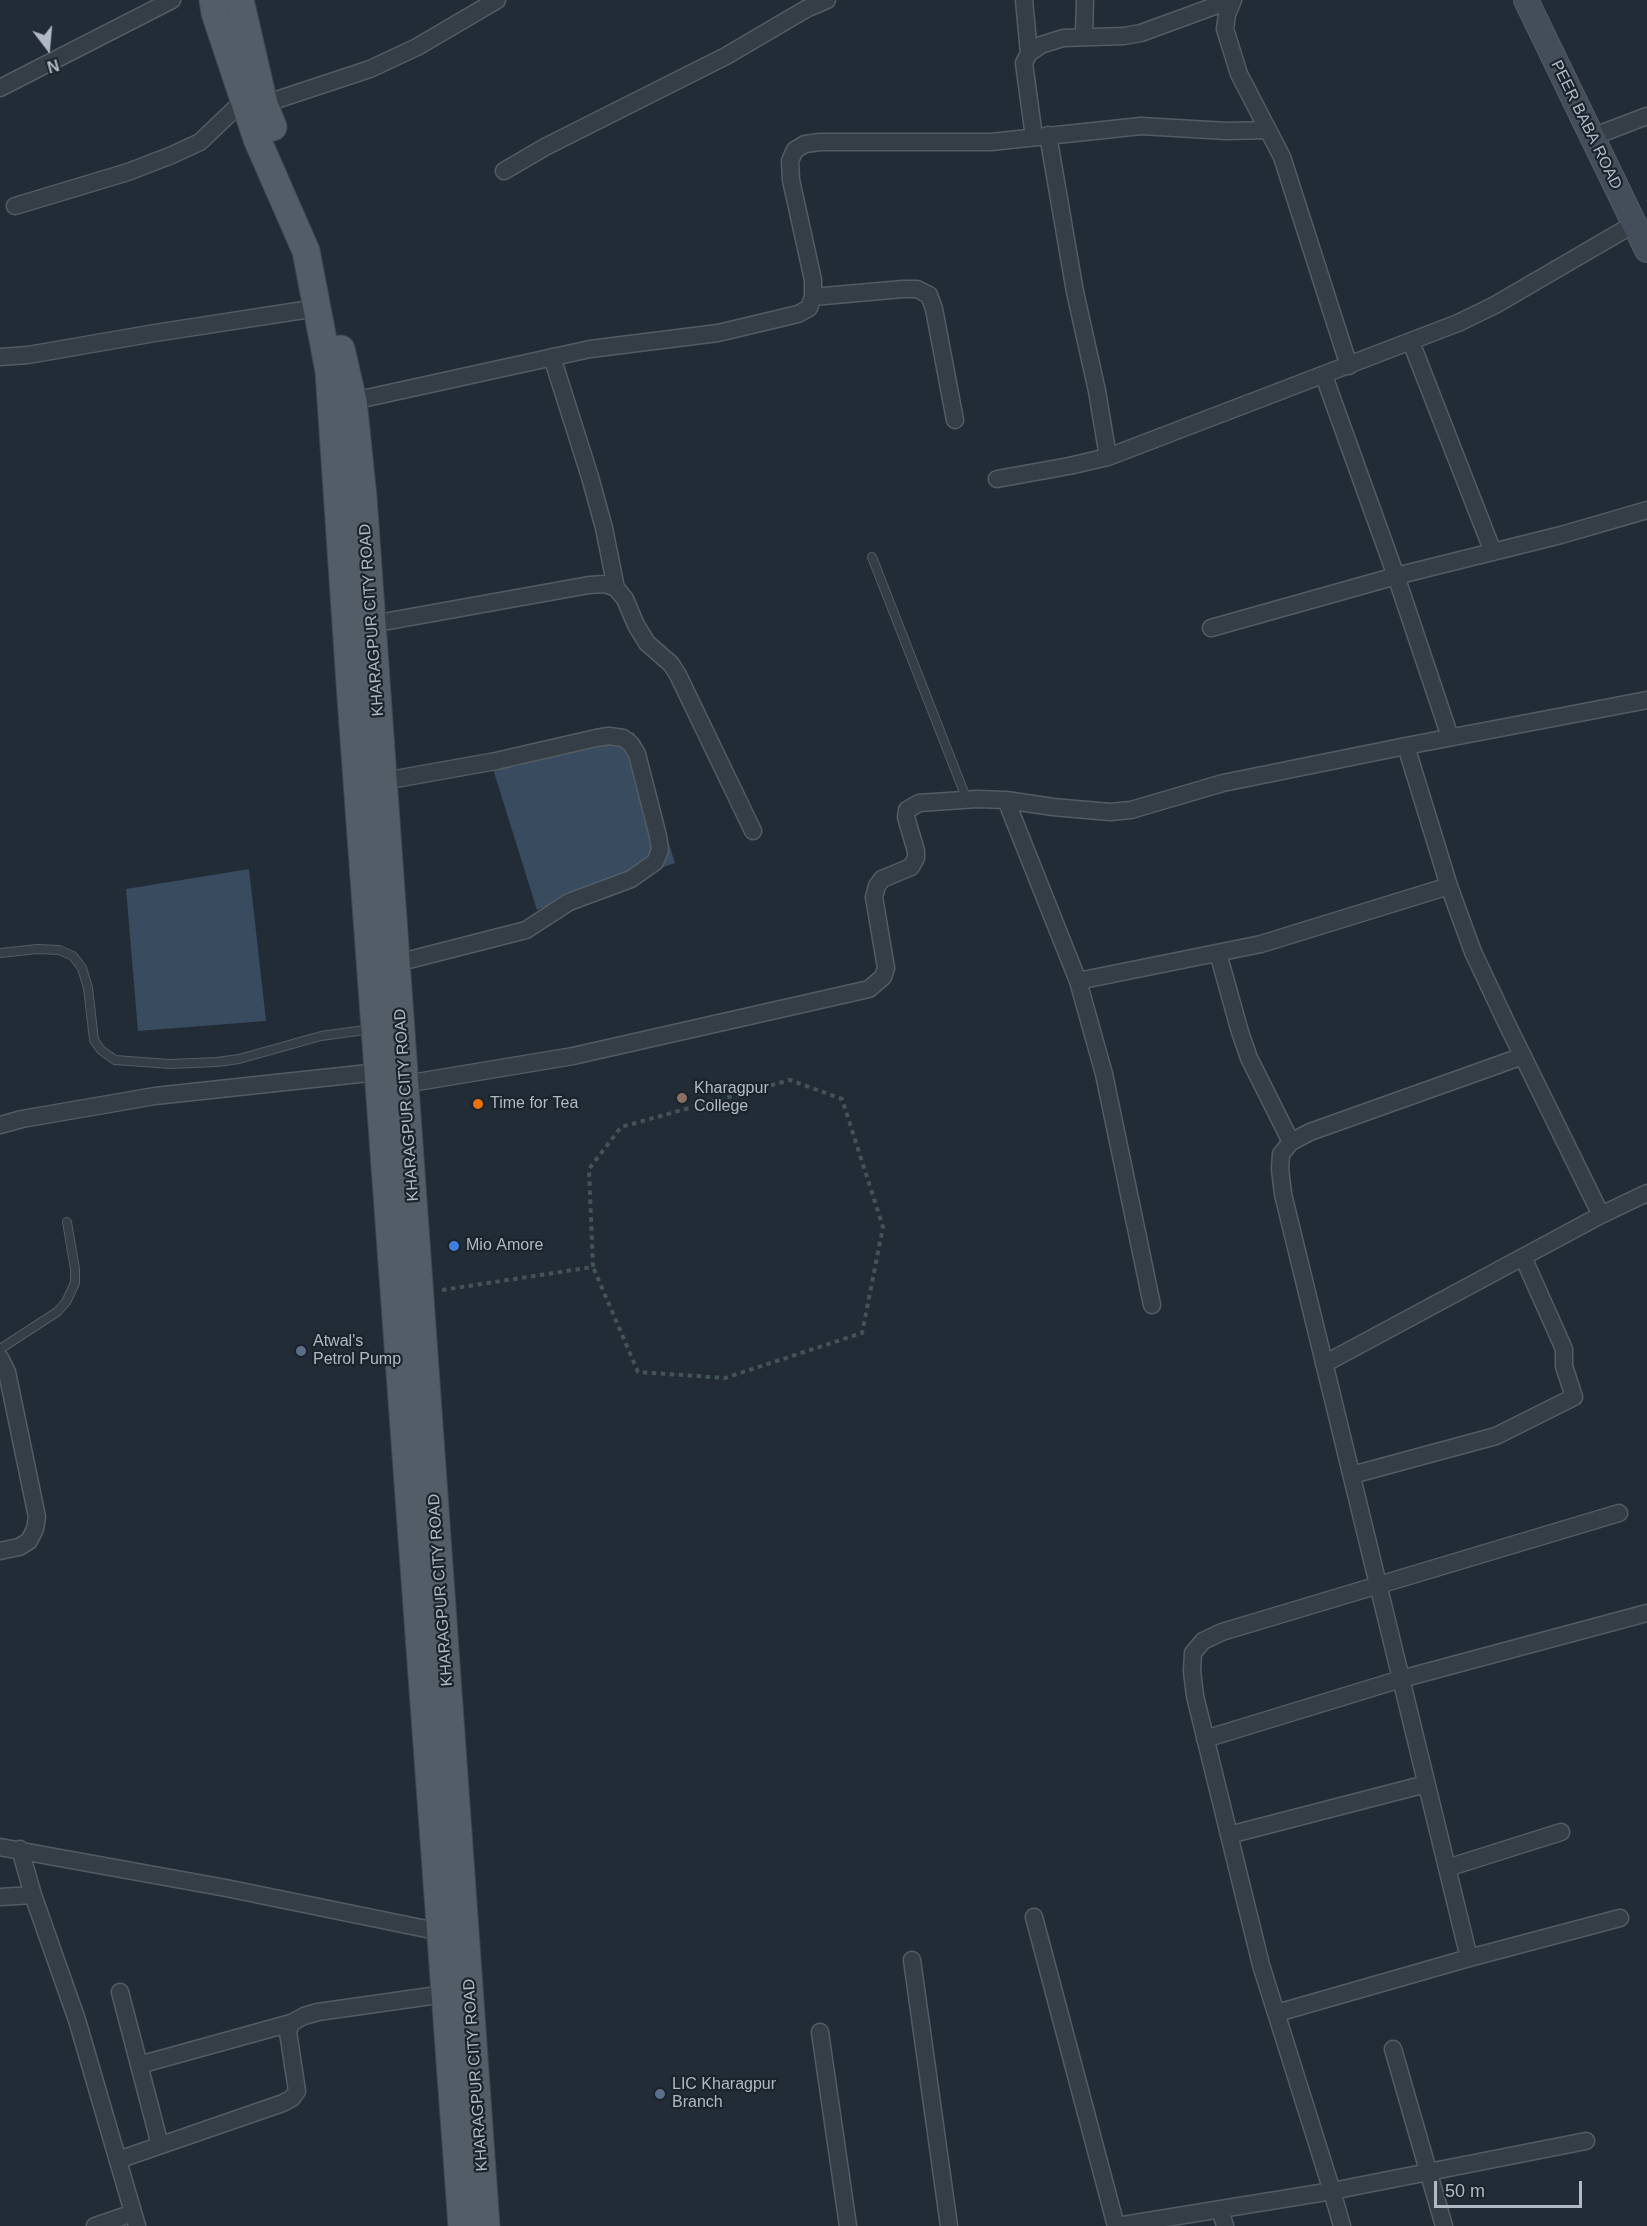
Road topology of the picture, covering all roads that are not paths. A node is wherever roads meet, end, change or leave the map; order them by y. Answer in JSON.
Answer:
{"nodes":[{"id":1,"x":172,"y":0,"type":"edge"},
{"id":2,"x":213,"y":0,"type":"edge"},
{"id":3,"x":240,"y":0,"type":"edge"},
{"id":4,"x":497,"y":0,"type":"edge"},
{"id":5,"x":827,"y":0,"type":"edge"},
{"id":6,"x":1024,"y":0,"type":"edge"},
{"id":7,"x":1085,"y":0,"type":"edge"},
{"id":8,"x":1232,"y":0,"type":"edge"},
{"id":9,"x":1526,"y":0,"type":"edge"},
{"id":10,"x":1084,"y":36,"type":"junction"},
{"id":11,"x":1029,"y":53,"type":"junction"},
{"id":12,"x":1,"y":84,"type":"edge"},
{"id":13,"x":254,"y":102,"type":"junction"},
{"id":14,"x":1647,"y":116,"type":"edge"},
{"id":15,"x":1268,"y":130,"type":"junction"},
{"id":16,"x":1041,"y":136,"type":"junction"},
{"id":17,"x":1592,"y":137,"type":"junction"},
{"id":18,"x":504,"y":171,"type":"dead end"},
{"id":19,"x":15,"y":206,"type":"dead end"},
{"id":20,"x":1634,"y":224,"type":"junction"},
{"id":21,"x":1647,"y":249,"type":"edge"},
{"id":22,"x":813,"y":297,"type":"junction"},
{"id":23,"x":317,"y":308,"type":"junction"},
{"id":24,"x":1411,"y":342,"type":"junction"},
{"id":25,"x":0,"y":357,"type":"edge"},
{"id":26,"x":552,"y":357,"type":"junction"},
{"id":27,"x":1349,"y":366,"type":"junction"},
{"id":28,"x":1324,"y":376,"type":"junction"},
{"id":29,"x":352,"y":401,"type":"junction"},
{"id":30,"x":955,"y":420,"type":"dead end"},
{"id":31,"x":1108,"y":457,"type":"junction"},
{"id":32,"x":998,"y":479,"type":"dead end"},
{"id":33,"x":1647,"y":510,"type":"edge"},
{"id":34,"x":1492,"y":552,"type":"junction"},
{"id":35,"x":872,"y":557,"type":"dead end"},
{"id":36,"x":1396,"y":576,"type":"junction"},
{"id":37,"x":616,"y":588,"type":"junction"},
{"id":38,"x":372,"y":624,"type":"junction"},
{"id":39,"x":1211,"y":628,"type":"dead end"},
{"id":40,"x":1647,"y":700,"type":"edge"},
{"id":41,"x":1450,"y":737,"type":"junction"},
{"id":42,"x":1406,"y":746,"type":"junction"},
{"id":43,"x":384,"y":781,"type":"junction"},
{"id":44,"x":967,"y":800,"type":"junction"},
{"id":45,"x":1006,"y":800,"type":"junction"},
{"id":46,"x":753,"y":831,"type":"dead end"},
{"id":47,"x":1449,"y":886,"type":"junction"},
{"id":48,"x":0,"y":953,"type":"edge"},
{"id":49,"x":1218,"y":953,"type":"junction"},
{"id":50,"x":397,"y":963,"type":"junction"},
{"id":51,"x":1077,"y":981,"type":"junction"},
{"id":52,"x":375,"y":1028,"type":"junction"},
{"id":53,"x":1523,"y":1056,"type":"junction"},
{"id":54,"x":378,"y":1072,"type":"junction"},
{"id":55,"x":405,"y":1083,"type":"junction"},
{"id":56,"x":0,"y":1125,"type":"edge"},
{"id":57,"x":1291,"y":1142,"type":"junction"},
{"id":58,"x":1647,"y":1193,"type":"edge"},
{"id":59,"x":1601,"y":1215,"type":"junction"},
{"id":60,"x":67,"y":1222,"type":"dead end"},
{"id":61,"x":1524,"y":1257,"type":"junction"},
{"id":62,"x":1152,"y":1305,"type":"dead end"},
{"id":63,"x":0,"y":1349,"type":"edge"},
{"id":64,"x":0,"y":1358,"type":"edge"},
{"id":65,"x":1324,"y":1364,"type":"junction"},
{"id":66,"x":1352,"y":1475,"type":"junction"},
{"id":67,"x":1618,"y":1513,"type":"dead end"},
{"id":68,"x":0,"y":1551,"type":"edge"},
{"id":69,"x":1378,"y":1586,"type":"junction"},
{"id":70,"x":1647,"y":1613,"type":"edge"},
{"id":71,"x":1401,"y":1679,"type":"junction"},
{"id":72,"x":1205,"y":1739,"type":"junction"},
{"id":73,"x":1426,"y":1784,"type":"junction"},
{"id":74,"x":1561,"y":1832,"type":"dead end"},
{"id":75,"x":1229,"y":1836,"type":"junction"},
{"id":76,"x":0,"y":1847,"type":"edge"},
{"id":77,"x":20,"y":1850,"type":"junction"},
{"id":78,"x":1447,"y":1868,"type":"junction"},
{"id":79,"x":33,"y":1895,"type":"junction"},
{"id":80,"x":0,"y":1897,"type":"edge"},
{"id":81,"x":1034,"y":1917,"type":"dead end"},
{"id":82,"x":1620,"y":1918,"type":"dead end"},
{"id":83,"x":441,"y":1932,"type":"junction"},
{"id":84,"x":1469,"y":1958,"type":"junction"},
{"id":85,"x":912,"y":1960,"type":"dead end"},
{"id":86,"x":120,"y":1992,"type":"dead end"},
{"id":87,"x":445,"y":1994,"type":"junction"},
{"id":88,"x":1277,"y":2013,"type":"junction"},
{"id":89,"x":291,"y":2023,"type":"junction"},
{"id":90,"x":820,"y":2032,"type":"dead end"},
{"id":91,"x":1393,"y":2049,"type":"dead end"},
{"id":92,"x":139,"y":2065,"type":"junction"},
{"id":93,"x":1586,"y":2142,"type":"dead end"},
{"id":94,"x":160,"y":2145,"type":"junction"},
{"id":95,"x":118,"y":2160,"type":"junction"},
{"id":96,"x":1430,"y":2173,"type":"junction"},
{"id":97,"x":1332,"y":2191,"type":"junction"},
{"id":98,"x":1220,"y":2209,"type":"junction"},
{"id":99,"x":135,"y":2220,"type":"edge"},
{"id":100,"x":1125,"y":2225,"type":"edge"},
{"id":101,"x":95,"y":2226,"type":"edge"},
{"id":102,"x":462,"y":2226,"type":"edge"},
{"id":103,"x":486,"y":2226,"type":"edge"},
{"id":104,"x":848,"y":2226,"type":"edge"},
{"id":105,"x":949,"y":2226,"type":"edge"},
{"id":106,"x":1225,"y":2226,"type":"edge"},
{"id":107,"x":1342,"y":2226,"type":"edge"},
{"id":108,"x":1444,"y":2226,"type":"edge"}],
"edges":[{"from":1,"to":12,"type":"street"},
{"from":2,"to":13,"type":"main road"},
{"from":3,"to":13,"type":"main road","name":"KHARAGPUR CITY ROAD"},
{"from":4,"to":13,"type":"street"},
{"from":5,"to":18,"type":"street"},
{"from":6,"to":11,"type":"street"},
{"from":7,"to":10,"type":"street"},
{"from":8,"to":10,"type":"street"},
{"from":8,"to":15,"type":"street"},
{"from":9,"to":17,"type":"main road","name":"PEER BABA ROAD"},
{"from":10,"to":11,"type":"street"},
{"from":11,"to":16,"type":"street"},
{"from":13,"to":19,"type":"street"},
{"from":13,"to":23,"type":"main road"},
{"from":13,"to":29,"type":"main road","name":"KHARAGPUR CITY ROAD"},
{"from":14,"to":17,"type":"street"},
{"from":15,"to":16,"type":"street"},
{"from":15,"to":27,"type":"street"},
{"from":16,"to":22,"type":"street"},
{"from":16,"to":31,"type":"street"},
{"from":17,"to":20,"type":"main road","name":"PEER BABA ROAD"},
{"from":20,"to":21,"type":"main road","name":"PEER BABA ROAD"},
{"from":20,"to":24,"type":"street"},
{"from":22,"to":26,"type":"street"},
{"from":22,"to":30,"type":"street"},
{"from":23,"to":25,"type":"street"},
{"from":23,"to":52,"type":"main road"},
{"from":24,"to":27,"type":"street"},
{"from":24,"to":34,"type":"street"},
{"from":26,"to":29,"type":"street"},
{"from":26,"to":37,"type":"street"},
{"from":27,"to":28,"type":"street"},
{"from":28,"to":31,"type":"street"},
{"from":28,"to":36,"type":"street"},
{"from":29,"to":38,"type":"main road","name":"KHARAGPUR CITY ROAD"},
{"from":31,"to":32,"type":"street"},
{"from":33,"to":34,"type":"street"},
{"from":34,"to":36,"type":"street"},
{"from":35,"to":44,"type":"lane"},
{"from":36,"to":39,"type":"street"},
{"from":36,"to":41,"type":"street"},
{"from":37,"to":38,"type":"street"},
{"from":37,"to":46,"type":"street"},
{"from":38,"to":43,"type":"main road","name":"KHARAGPUR CITY ROAD"},
{"from":40,"to":41,"type":"street"},
{"from":41,"to":42,"type":"street"},
{"from":42,"to":45,"type":"street"},
{"from":42,"to":47,"type":"street"},
{"from":43,"to":50,"type":"main road","name":"KHARAGPUR CITY ROAD"},
{"from":43,"to":50,"type":"street"},
{"from":44,"to":45,"type":"street"},
{"from":44,"to":55,"type":"street"},
{"from":45,"to":51,"type":"street"},
{"from":47,"to":49,"type":"street"},
{"from":47,"to":53,"type":"street"},
{"from":48,"to":52,"type":"lane"},
{"from":49,"to":51,"type":"street"},
{"from":49,"to":57,"type":"street"},
{"from":50,"to":55,"type":"main road","name":"KHARAGPUR CITY ROAD"},
{"from":51,"to":62,"type":"street"},
{"from":52,"to":54,"type":"main road"},
{"from":53,"to":57,"type":"street"},
{"from":53,"to":59,"type":"street"},
{"from":54,"to":56,"type":"street"},
{"from":54,"to":83,"type":"main road"},
{"from":55,"to":103,"type":"main road","name":"KHARAGPUR CITY ROAD"},
{"from":57,"to":65,"type":"street"},
{"from":58,"to":59,"type":"street"},
{"from":59,"to":61,"type":"street"},
{"from":60,"to":63,"type":"lane"},
{"from":61,"to":65,"type":"street"},
{"from":61,"to":66,"type":"street"},
{"from":64,"to":68,"type":"street"},
{"from":65,"to":66,"type":"street"},
{"from":66,"to":69,"type":"street"},
{"from":67,"to":69,"type":"street"},
{"from":69,"to":71,"type":"street"},
{"from":69,"to":72,"type":"street"},
{"from":70,"to":71,"type":"street"},
{"from":71,"to":72,"type":"street"},
{"from":71,"to":73,"type":"street"},
{"from":72,"to":75,"type":"street"},
{"from":73,"to":75,"type":"street"},
{"from":73,"to":78,"type":"street"},
{"from":74,"to":78,"type":"street"},
{"from":75,"to":88,"type":"street"},
{"from":76,"to":77,"type":"street"},
{"from":77,"to":79,"type":"street"},
{"from":77,"to":83,"type":"street"},
{"from":78,"to":84,"type":"street"},
{"from":79,"to":80,"type":"street"},
{"from":79,"to":95,"type":"street"},
{"from":81,"to":100,"type":"street"},
{"from":82,"to":84,"type":"street"},
{"from":83,"to":87,"type":"main road"},
{"from":84,"to":88,"type":"street"},
{"from":85,"to":105,"type":"street"},
{"from":86,"to":92,"type":"street"},
{"from":87,"to":89,"type":"street"},
{"from":87,"to":102,"type":"main road"},
{"from":88,"to":97,"type":"street"},
{"from":89,"to":92,"type":"street"},
{"from":89,"to":94,"type":"street"},
{"from":90,"to":104,"type":"street"},
{"from":91,"to":96,"type":"street"},
{"from":92,"to":94,"type":"street"},
{"from":93,"to":96,"type":"street"},
{"from":94,"to":95,"type":"street"},
{"from":95,"to":99,"type":"street"},
{"from":96,"to":97,"type":"street"},
{"from":96,"to":108,"type":"street"},
{"from":97,"to":98,"type":"street"},
{"from":97,"to":107,"type":"street"},
{"from":98,"to":100,"type":"street"},
{"from":98,"to":106,"type":"street"},
{"from":99,"to":101,"type":"street"}]}
